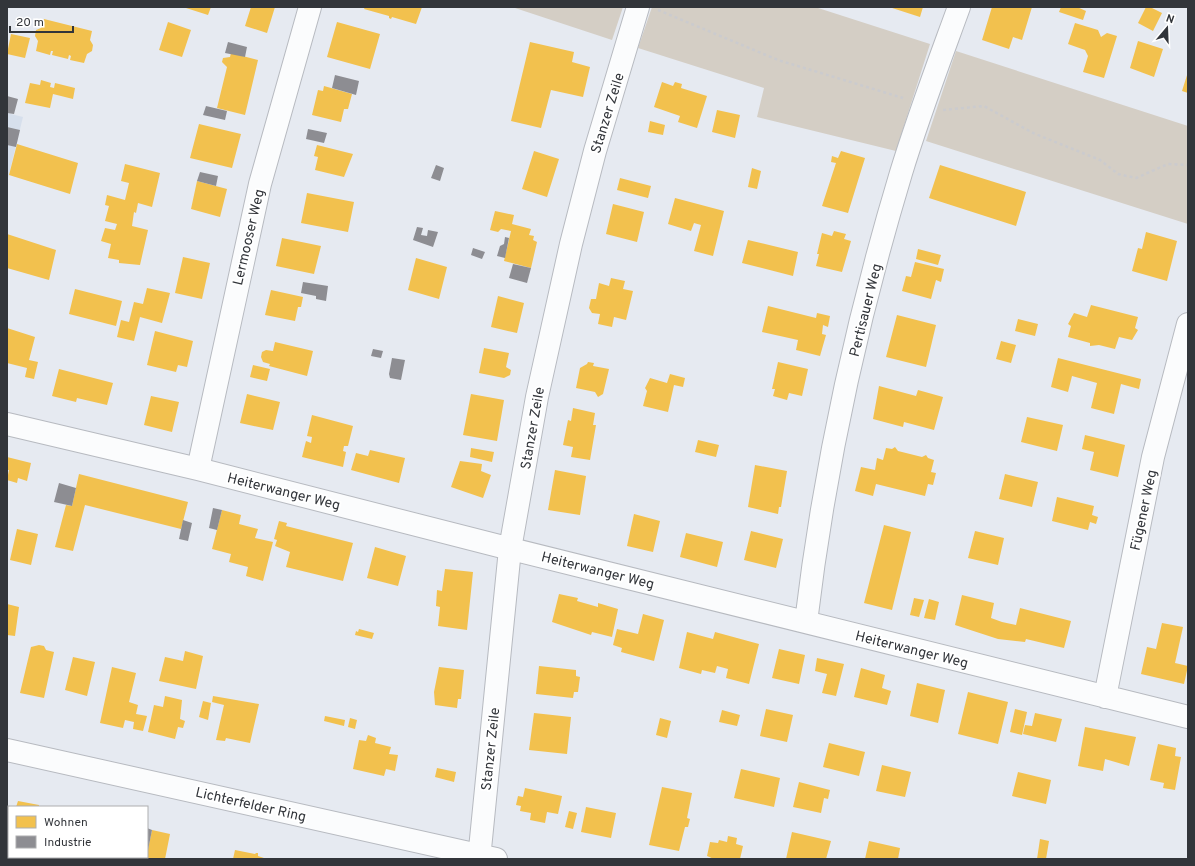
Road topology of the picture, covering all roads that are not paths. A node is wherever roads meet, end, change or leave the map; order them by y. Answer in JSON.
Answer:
{"nodes":[{"id":1,"x":310,"y":7,"type":"edge"},
{"id":2,"x":645,"y":7,"type":"edge"},
{"id":3,"x":959,"y":7,"type":"edge"},
{"id":4,"x":1188,"y":324,"type":"edge"},
{"id":5,"x":7,"y":424,"type":"edge"},
{"id":6,"x":198,"y":469,"type":"junction"},
{"id":7,"x":510,"y":549,"type":"junction"},
{"id":8,"x":806,"y":622,"type":"junction"},
{"id":9,"x":1104,"y":697,"type":"junction"},
{"id":10,"x":1188,"y":717,"type":"edge"},
{"id":11,"x":7,"y":750,"type":"edge"},
{"id":12,"x":485,"y":858,"type":"edge"}],
"edges":[{"from":1,"to":6,"type":"street","name":"Lermooser Weg"},
{"from":2,"to":7,"type":"street","name":"Stanzer Zeile"},
{"from":3,"to":8,"type":"street","name":"Pertisauer Weg"},
{"from":4,"to":9,"type":"street","name":"Fügener Weg"},
{"from":5,"to":6,"type":"street","name":"Heiterwanger Weg"},
{"from":6,"to":7,"type":"street","name":"Heiterwanger Weg"},
{"from":7,"to":8,"type":"street","name":"Heiterwanger Weg"},
{"from":7,"to":12,"type":"street","name":"Stanzer Zeile"},
{"from":8,"to":9,"type":"street","name":"Heiterwanger Weg"},
{"from":9,"to":10,"type":"street","name":"Heiterwanger Weg"},
{"from":11,"to":12,"type":"street","name":"Lichterfelder Ring"}]}
